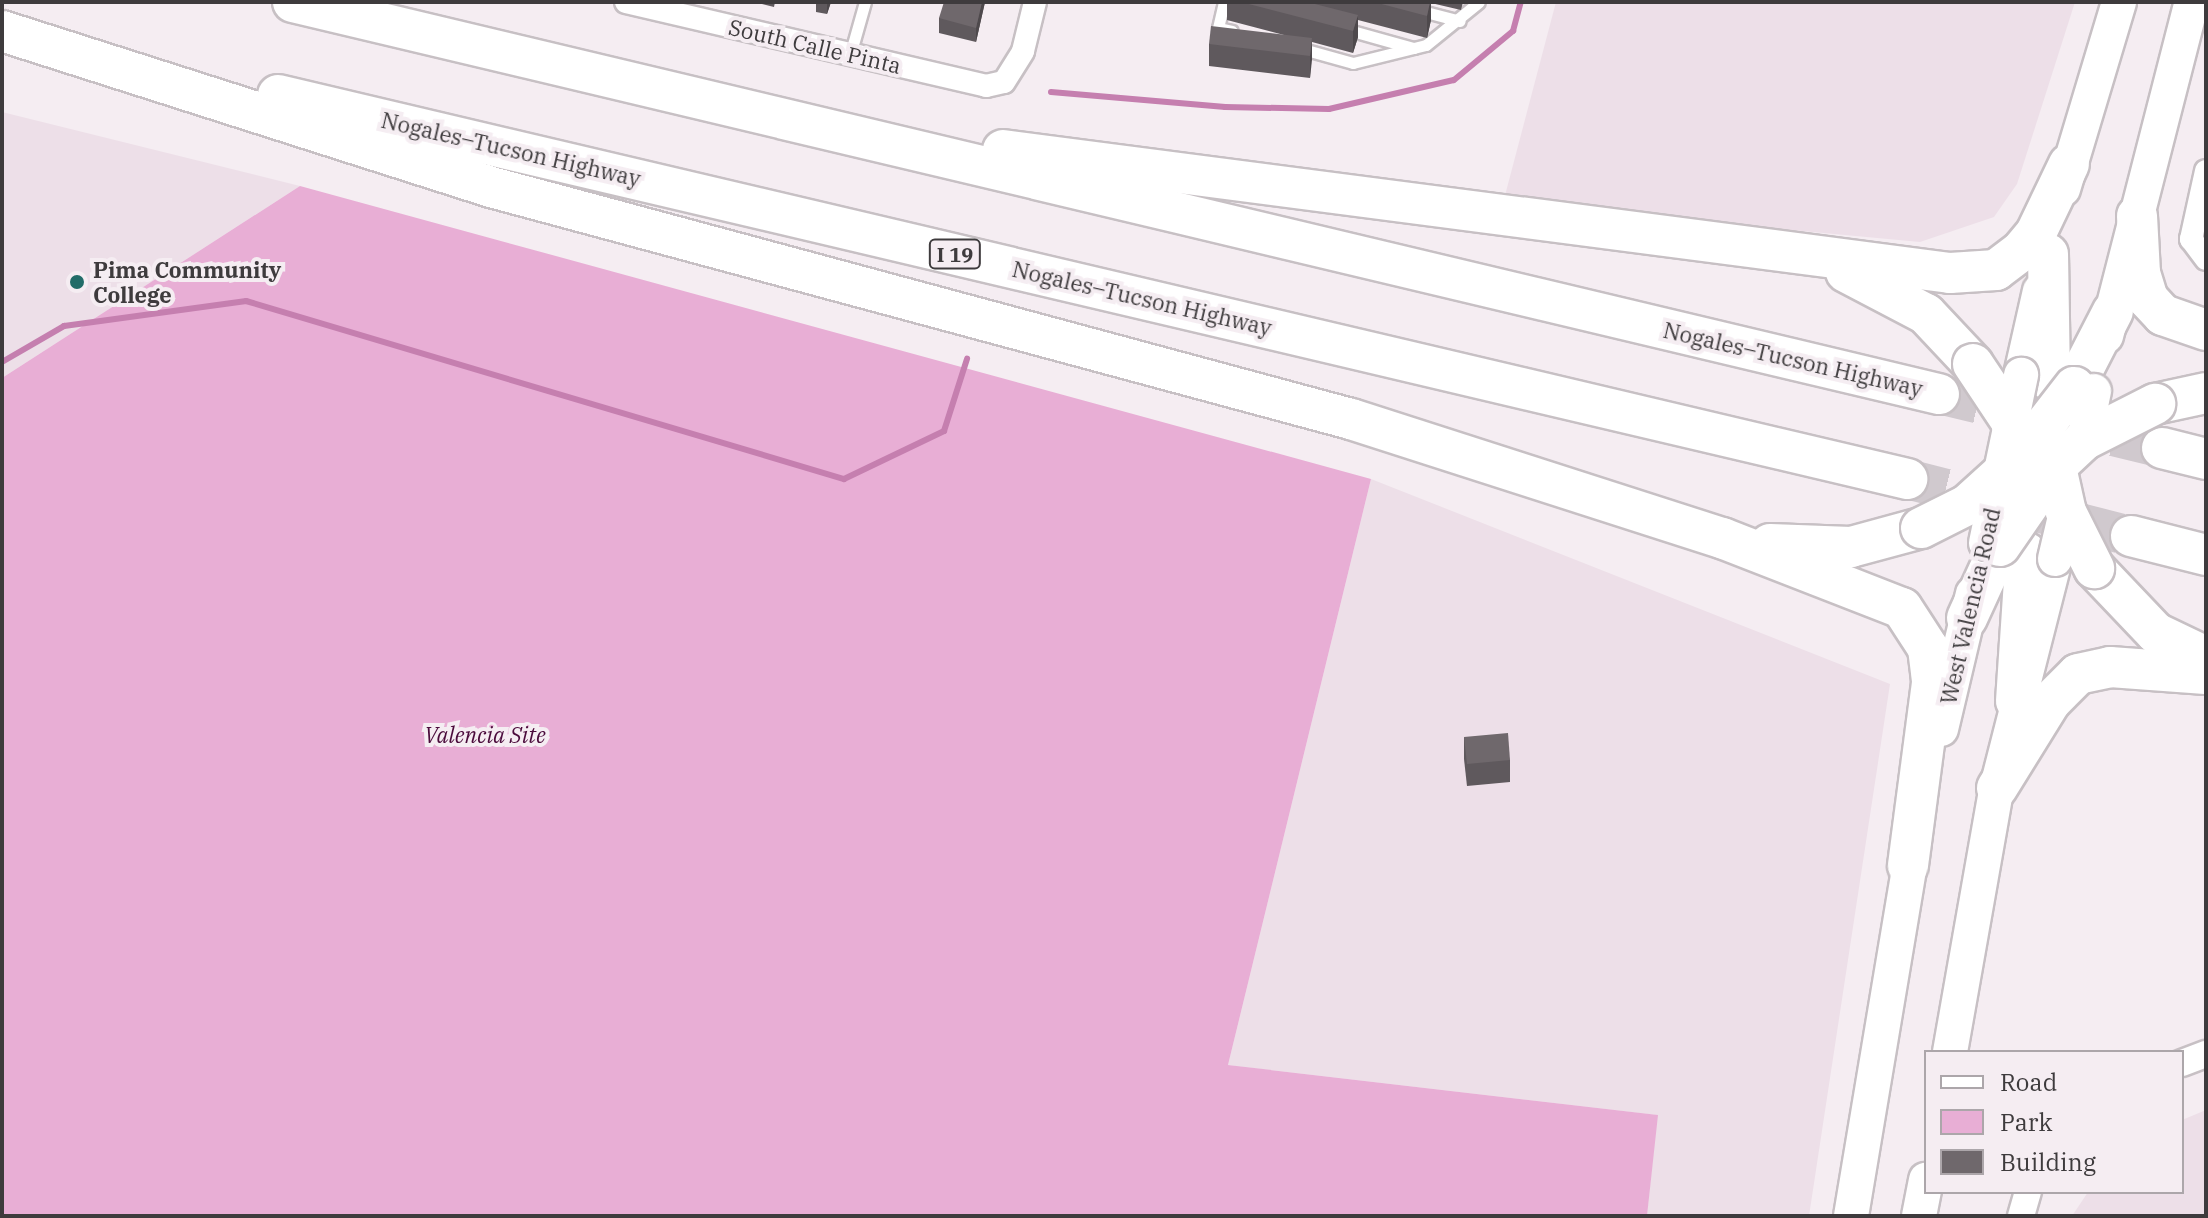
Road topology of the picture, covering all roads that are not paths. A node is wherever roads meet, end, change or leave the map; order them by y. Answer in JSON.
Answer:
{"nodes":[{"id":1,"x":293,"y":2,"type":"edge"},
{"id":2,"x":626,"y":2,"type":"edge"},
{"id":3,"x":865,"y":2,"type":"edge"},
{"id":4,"x":1035,"y":2,"type":"edge"},
{"id":5,"x":1224,"y":2,"type":"edge"},
{"id":6,"x":1479,"y":2,"type":"edge"},
{"id":7,"x":2119,"y":2,"type":"edge"},
{"id":8,"x":2192,"y":2,"type":"edge"},
{"id":9,"x":1403,"y":6,"type":"edge"},
{"id":10,"x":706,"y":11,"type":"edge"},
{"id":11,"x":1460,"y":21,"type":"junction"},
{"id":12,"x":1325,"y":23,"type":"edge"},
{"id":13,"x":2,"y":30,"type":"edge"},
{"id":14,"x":1248,"y":35,"type":"edge"},
{"id":15,"x":1278,"y":43,"type":"edge"},
{"id":16,"x":1414,"y":48,"type":"junction"},
{"id":17,"x":850,"y":55,"type":"junction"},
{"id":18,"x":774,"y":119,"type":"junction"},
{"id":19,"x":2069,"y":164,"type":"junction"},
{"id":20,"x":2206,"y":171,"type":"edge"},
{"id":21,"x":2137,"y":216,"type":"junction"},
{"id":22,"x":2048,"y":254,"type":"joint"},
{"id":23,"x":2206,"y":259,"type":"edge"},
{"id":24,"x":1817,"y":260,"type":"junction"},
{"id":25,"x":2113,"y":311,"type":"joint"},
{"id":26,"x":2206,"y":330,"type":"edge"},
{"id":27,"x":2206,"y":393,"type":"edge"},
{"id":28,"x":1939,"y":394,"type":"tunnel mouth"},
{"id":29,"x":2042,"y":435,"type":"junction"},
{"id":30,"x":2162,"y":448,"type":"tunnel mouth"},
{"id":31,"x":2206,"y":459,"type":"edge"},
{"id":32,"x":1907,"y":479,"type":"tunnel mouth"},
{"id":33,"x":2131,"y":536,"type":"tunnel mouth"},
{"id":34,"x":1722,"y":538,"type":"junction"},
{"id":35,"x":2017,"y":550,"type":"junction"},
{"id":36,"x":2206,"y":555,"type":"edge"},
{"id":37,"x":1967,"y":618,"type":"joint"},
{"id":38,"x":2206,"y":657,"type":"edge"},
{"id":39,"x":2206,"y":674,"type":"edge"},
{"id":40,"x":2016,"y":701,"type":"joint"},
{"id":41,"x":1997,"y":788,"type":"junction"},
{"id":42,"x":1908,"y":865,"type":"junction"},
{"id":43,"x":1950,"y":1050,"type":"edge"},
{"id":44,"x":2206,"y":1054,"type":"edge"},
{"id":45,"x":2184,"y":1062,"type":"edge"},
{"id":46,"x":1924,"y":1190,"type":"edge"},
{"id":47,"x":2027,"y":1194,"type":"edge"},
{"id":48,"x":1851,"y":1216,"type":"edge"},
{"id":49,"x":1919,"y":1216,"type":"edge"},
{"id":50,"x":2021,"y":1216,"type":"edge"}],
"edges":[{"from":1,"to":18,"type":"highway","name":"Nogales–Tucson Highway"},
{"from":2,"to":10,"type":"street","name":"South Calle Pinta"},
{"from":3,"to":17,"type":"lane"},
{"from":4,"to":17,"type":"street","name":"South Calle Pinta"},
{"from":5,"to":14,"type":"lane"},
{"from":6,"to":11,"type":"lane"},
{"from":7,"to":19,"type":"main road"},
{"from":8,"to":21,"type":"main road"},
{"from":9,"to":11,"type":"lane"},
{"from":10,"to":17,"type":"street","name":"South Calle Pinta"},
{"from":11,"to":16,"type":"lane"},
{"from":12,"to":16,"type":"lane"},
{"from":13,"to":32,"type":"highway","name":"Nogales–Tucson Highway","number":"I 19"},
{"from":13,"to":34,"type":"highway"},
{"from":15,"to":16,"type":"lane"},
{"from":18,"to":24,"type":"highway"},
{"from":18,"to":28,"type":"highway","name":"Nogales–Tucson Highway"},
{"from":19,"to":22,"type":"main road"},
{"from":19,"to":24,"type":"highway"},
{"from":20,"to":23,"type":"street"},
{"from":21,"to":25,"type":"main road"},
{"from":21,"to":26,"type":"highway"},
{"from":22,"to":29,"type":"highway"},
{"from":24,"to":29,"type":"highway","bridge":true},
{"from":25,"to":29,"type":"highway"},
{"from":27,"to":29,"type":"highway","bridge":true},
{"from":29,"to":34,"type":"highway","bridge":true},
{"from":29,"to":35,"type":"highway","bridge":true},
{"from":29,"to":35,"type":"main road","bridge":true},
{"from":29,"to":38,"type":"highway","bridge":true},
{"from":30,"to":31,"type":"highway"},
{"from":33,"to":36,"type":"highway"},
{"from":34,"to":42,"type":"highway"},
{"from":35,"to":37,"type":"highway"},
{"from":35,"to":40,"type":"highway"},
{"from":37,"to":42,"type":"main road","name":"West Valencia Road"},
{"from":39,"to":41,"type":"highway"},
{"from":40,"to":41,"type":"main road"},
{"from":41,"to":43,"type":"main road"},
{"from":42,"to":48,"type":"main road","name":"West Valencia Road"},
{"from":44,"to":45,"type":"street"},
{"from":46,"to":49,"type":"main road"},
{"from":47,"to":50,"type":"street"}]}
